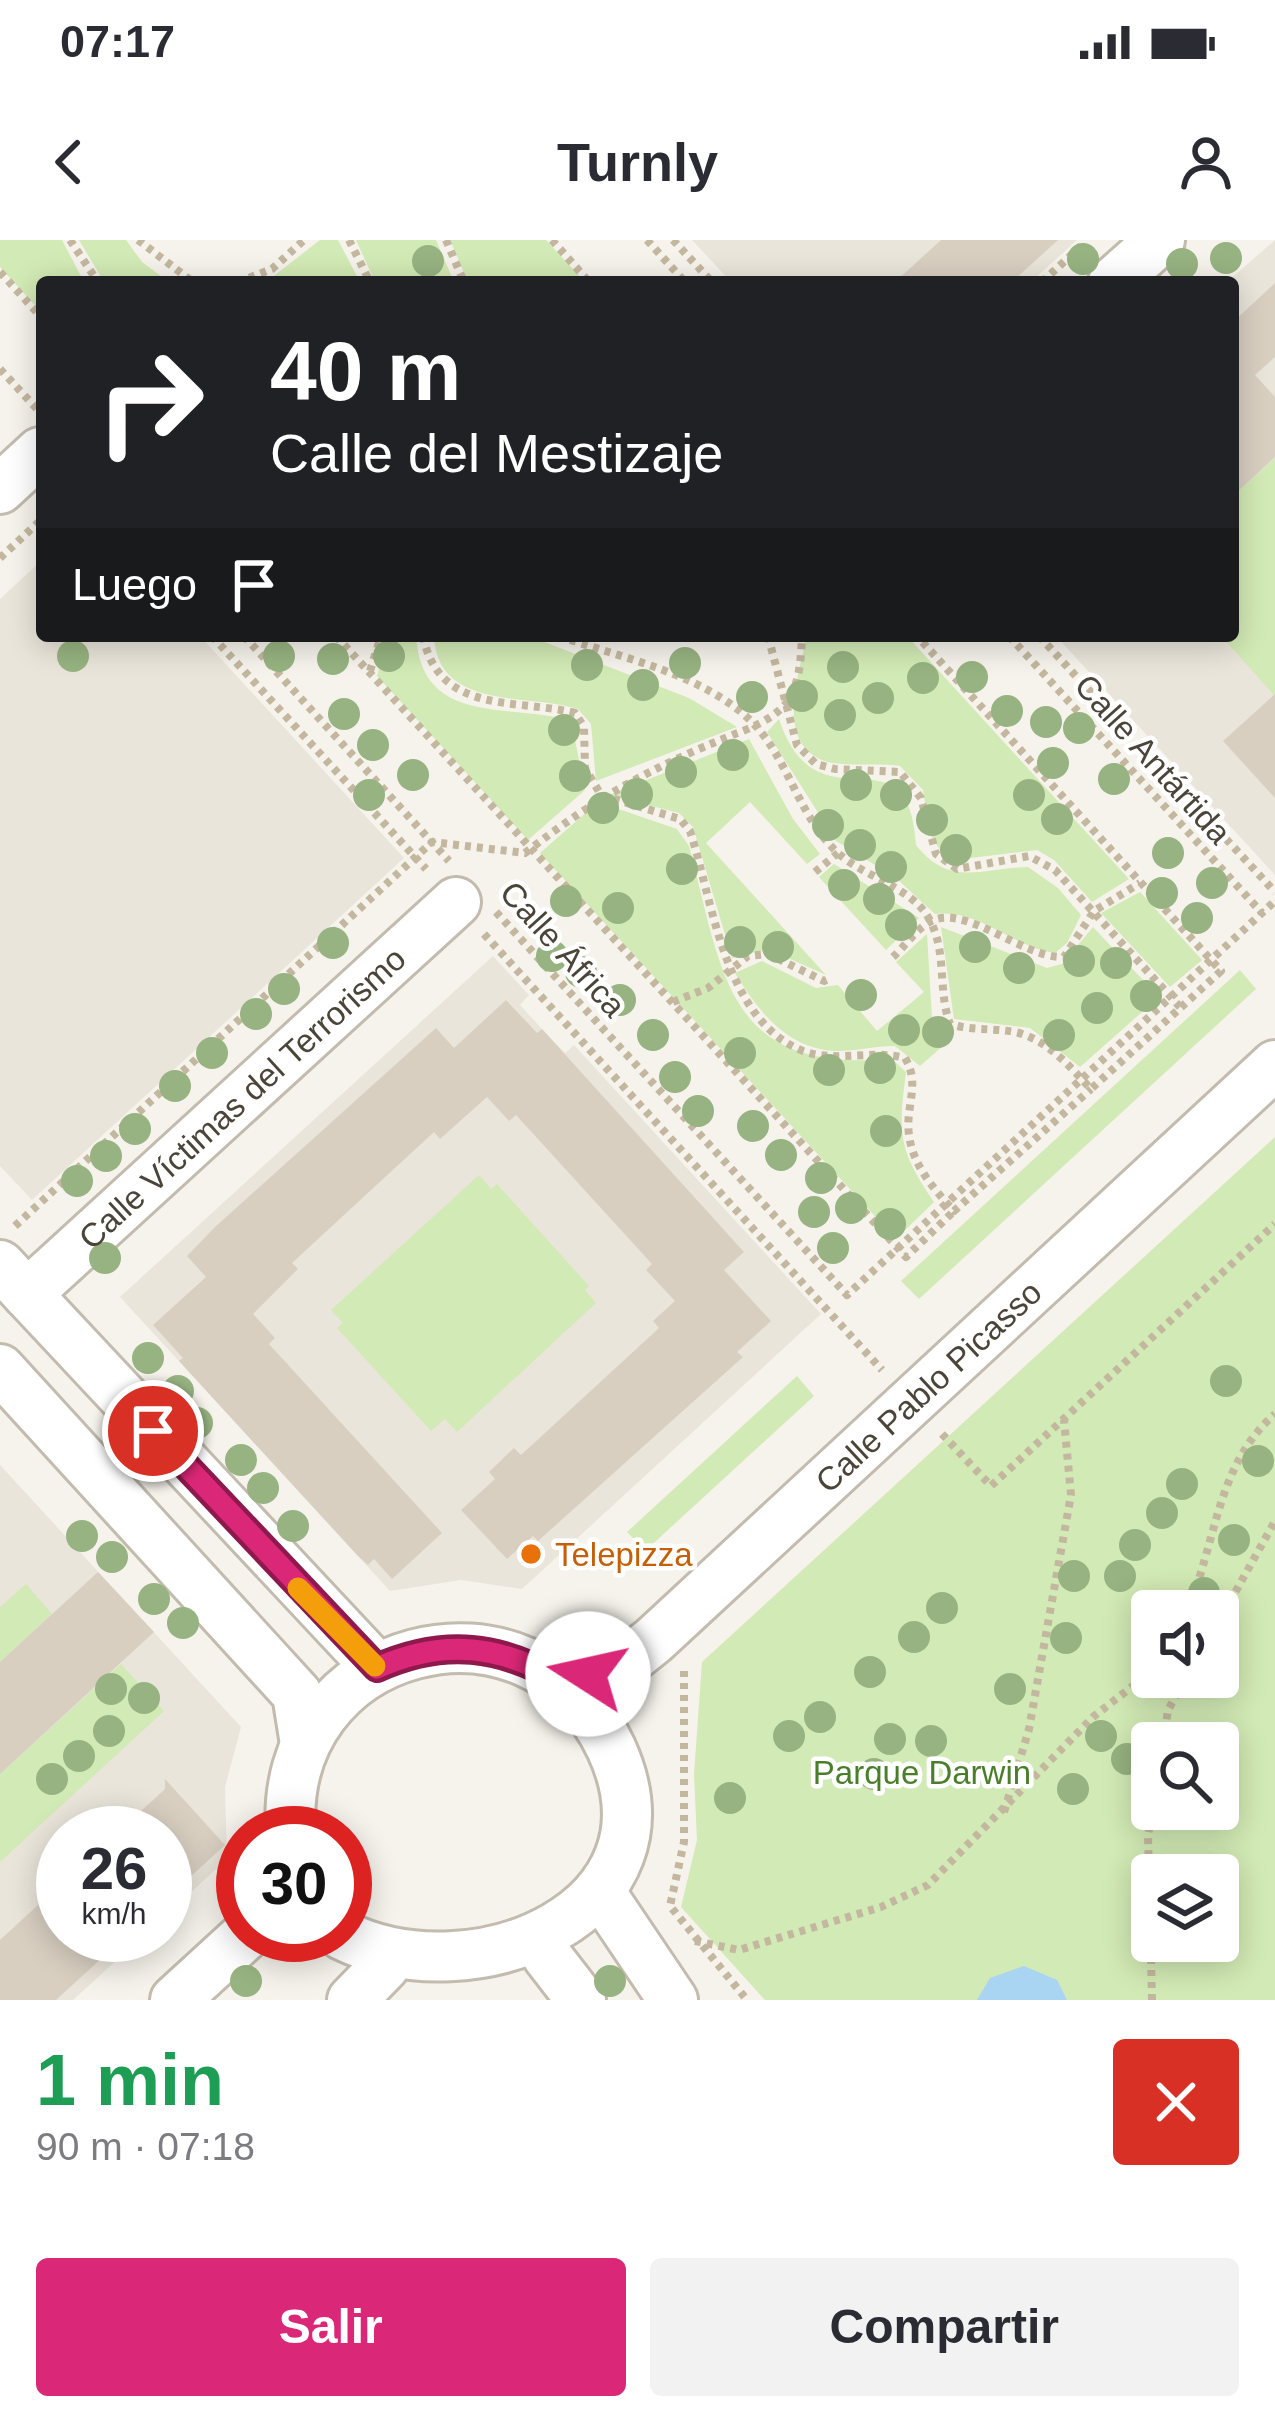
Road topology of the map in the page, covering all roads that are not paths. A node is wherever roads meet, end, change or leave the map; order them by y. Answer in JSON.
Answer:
{"nodes":[{"id":1,"x":1160,"y":240,"type":"edge"},
{"id":2,"x":1120,"y":276,"type":"edge"},
{"id":3,"x":36,"y":456,"type":"edge"},
{"id":4,"x":0,"y":489,"type":"edge"},
{"id":5,"x":467,"y":891,"type":"road end"},
{"id":6,"x":1275,"y":1065,"type":"edge"},
{"id":7,"x":13,"y":1279,"type":"edge"},
{"id":8,"x":0,"y":1369,"type":"edge"},
{"id":9,"x":377,"y":1668,"type":"junction"},
{"id":10,"x":563,"y":1682,"type":"junction"},
{"id":11,"x":305,"y":1744,"type":"junction"},
{"id":12,"x":292,"y":1806,"type":"edge"},
{"id":13,"x":603,"y":1896,"type":"junction"},
{"id":14,"x":547,"y":1956,"type":"junction"},
{"id":15,"x":217,"y":1962,"type":"edge"},
{"id":16,"x":369,"y":1983,"type":"edge"},
{"id":17,"x":175,"y":2000,"type":"edge"},
{"id":18,"x":581,"y":2000,"type":"edge"},
{"id":19,"x":673,"y":2000,"type":"edge"}],
"edges":[{"from":1,"to":2,"type":"street"},
{"from":3,"to":4,"type":"street"},
{"from":5,"to":7,"type":"street","name":"Calle Víctimas del Terrorismo"},
{"from":6,"to":10,"type":"street","name":"Calle Pablo Picasso"},
{"from":7,"to":9,"type":"street"},
{"from":8,"to":11,"type":"street"},
{"from":9,"to":10,"type":"street"},
{"from":9,"to":11,"type":"street"},
{"from":10,"to":13,"type":"street"},
{"from":11,"to":12,"type":"street"},
{"from":13,"to":14,"type":"street"},
{"from":13,"to":19,"type":"street"},
{"from":14,"to":16,"type":"street"},
{"from":14,"to":18,"type":"street"},
{"from":15,"to":17,"type":"street"}]}
